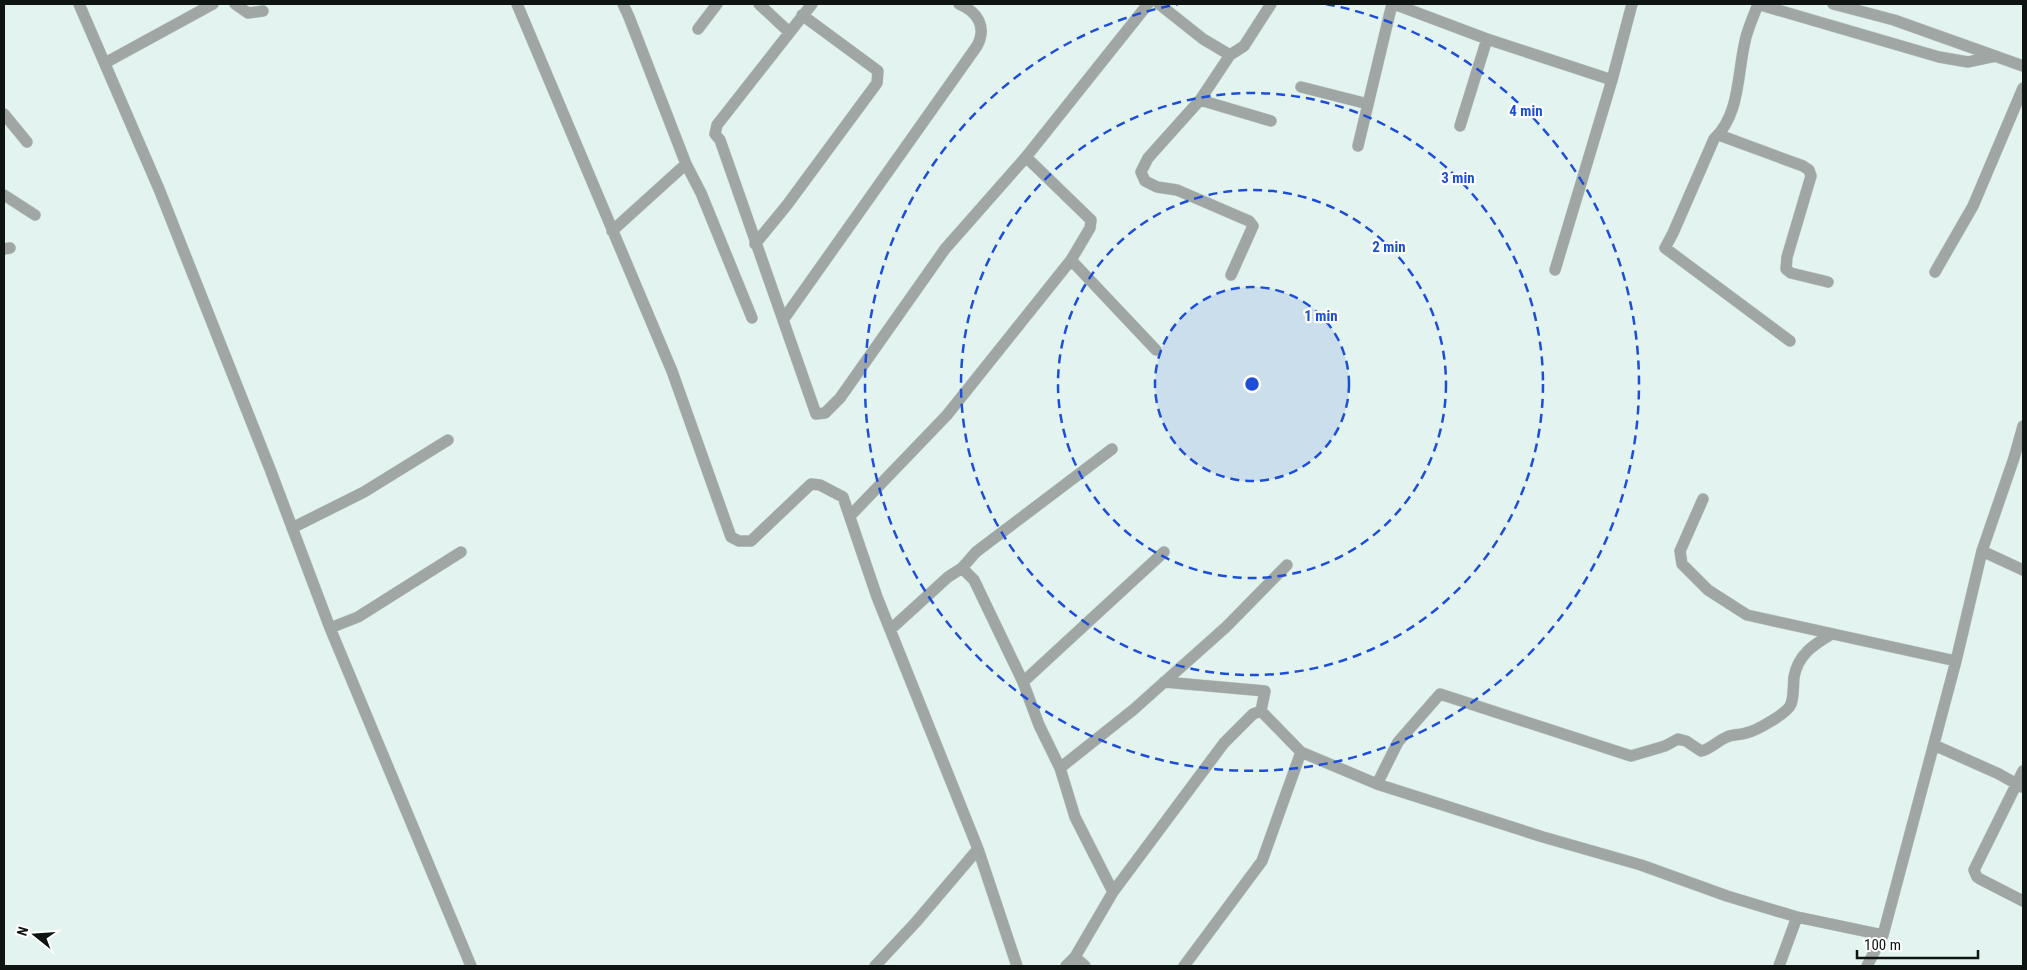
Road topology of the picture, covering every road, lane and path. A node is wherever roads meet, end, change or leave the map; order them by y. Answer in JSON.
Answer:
{"nodes":[{"id":1,"x":79,"y":4,"type":"edge"},
{"id":2,"x":213,"y":4,"type":"edge"},
{"id":3,"x":236,"y":4,"type":"edge"},
{"id":4,"x":517,"y":4,"type":"edge"},
{"id":5,"x":622,"y":4,"type":"edge"},
{"id":6,"x":716,"y":4,"type":"edge"},
{"id":7,"x":759,"y":4,"type":"edge"},
{"id":8,"x":812,"y":4,"type":"edge"},
{"id":9,"x":960,"y":4,"type":"edge"},
{"id":10,"x":1148,"y":4,"type":"edge"},
{"id":11,"x":1159,"y":4,"type":"edge"},
{"id":12,"x":1271,"y":4,"type":"edge"},
{"id":13,"x":1393,"y":4,"type":"edge"},
{"id":14,"x":1632,"y":4,"type":"edge"},
{"id":15,"x":1758,"y":4,"type":"edge"},
{"id":16,"x":1834,"y":4,"type":"edge"},
{"id":17,"x":263,"y":11,"type":"dead end"},
{"id":18,"x":802,"y":15,"type":"junction"},
{"id":19,"x":698,"y":29,"type":"dead end"},
{"id":20,"x":789,"y":32,"type":"junction"},
{"id":21,"x":1487,"y":39,"type":"junction"},
{"id":22,"x":1230,"y":55,"type":"junction"},
{"id":23,"x":1996,"y":56,"type":"junction"},
{"id":24,"x":105,"y":63,"type":"junction"},
{"id":25,"x":2023,"y":66,"type":"edge"},
{"id":26,"x":1612,"y":80,"type":"junction"},
{"id":27,"x":1301,"y":88,"type":"dead end"},
{"id":28,"x":2023,"y":88,"type":"edge"},
{"id":29,"x":1200,"y":100,"type":"junction"},
{"id":30,"x":1368,"y":104,"type":"junction"},
{"id":31,"x":4,"y":114,"type":"edge"},
{"id":32,"x":1271,"y":121,"type":"dead end"},
{"id":33,"x":1460,"y":126,"type":"dead end"},
{"id":34,"x":1719,"y":135,"type":"junction"},
{"id":35,"x":26,"y":142,"type":"dead end"},
{"id":36,"x":1358,"y":146,"type":"dead end"},
{"id":37,"x":1026,"y":157,"type":"junction"},
{"id":38,"x":686,"y":164,"type":"junction"},
{"id":39,"x":4,"y":195,"type":"edge"},
{"id":40,"x":35,"y":215,"type":"dead end"},
{"id":41,"x":612,"y":231,"type":"junction"},
{"id":42,"x":755,"y":244,"type":"junction"},
{"id":43,"x":1071,"y":260,"type":"junction"},
{"id":44,"x":1555,"y":270,"type":"dead end"},
{"id":45,"x":1935,"y":272,"type":"dead end"},
{"id":46,"x":1231,"y":275,"type":"dead end"},
{"id":47,"x":1828,"y":282,"type":"dead end"},
{"id":48,"x":752,"y":318,"type":"dead end"},
{"id":49,"x":783,"y":320,"type":"junction"},
{"id":50,"x":1790,"y":340,"type":"dead end"},
{"id":51,"x":1156,"y":350,"type":"dead end"},
{"id":52,"x":2023,"y":426,"type":"edge"},
{"id":53,"x":448,"y":440,"type":"dead end"},
{"id":54,"x":1112,"y":449,"type":"dead end"},
{"id":55,"x":1703,"y":499,"type":"dead end"},
{"id":56,"x":850,"y":516,"type":"junction"},
{"id":57,"x":292,"y":528,"type":"junction"},
{"id":58,"x":1982,"y":551,"type":"junction"},
{"id":59,"x":461,"y":552,"type":"dead end"},
{"id":60,"x":1164,"y":552,"type":"dead end"},
{"id":61,"x":1287,"y":564,"type":"dead end"},
{"id":62,"x":962,"y":568,"type":"junction"},
{"id":63,"x":2023,"y":570,"type":"edge"},
{"id":64,"x":330,"y":628,"type":"junction"},
{"id":65,"x":891,"y":629,"type":"junction"},
{"id":66,"x":1830,"y":635,"type":"junction"},
{"id":67,"x":1956,"y":662,"type":"junction"},
{"id":68,"x":1023,"y":682,"type":"junction"},
{"id":69,"x":1164,"y":682,"type":"junction"},
{"id":70,"x":1260,"y":711,"type":"junction"},
{"id":71,"x":1934,"y":745,"type":"junction"},
{"id":72,"x":1300,"y":752,"type":"junction"},
{"id":73,"x":1060,"y":768,"type":"junction"},
{"id":74,"x":2023,"y":771,"type":"edge"},
{"id":75,"x":1377,"y":784,"type":"junction"},
{"id":76,"x":2020,"y":786,"type":"edge"},
{"id":77,"x":978,"y":849,"type":"junction"},
{"id":78,"x":1113,"y":892,"type":"junction"},
{"id":79,"x":2023,"y":901,"type":"edge"},
{"id":80,"x":1797,"y":917,"type":"junction"},
{"id":81,"x":1883,"y":935,"type":"junction"},
{"id":82,"x":1075,"y":957,"type":"junction"},
{"id":83,"x":471,"y":966,"type":"edge"},
{"id":84,"x":875,"y":966,"type":"edge"},
{"id":85,"x":1016,"y":966,"type":"edge"},
{"id":86,"x":1066,"y":966,"type":"edge"},
{"id":87,"x":1085,"y":966,"type":"edge"},
{"id":88,"x":1184,"y":966,"type":"edge"},
{"id":89,"x":1779,"y":966,"type":"edge"},
{"id":90,"x":1867,"y":966,"type":"edge"}],
"edges":[{"from":1,"to":24,"type":"street"},
{"from":2,"to":24,"type":"street"},
{"from":3,"to":17,"type":"street"},
{"from":4,"to":41,"type":"street"},
{"from":5,"to":38,"type":"street"},
{"from":6,"to":19,"type":"street"},
{"from":7,"to":20,"type":"street"},
{"from":8,"to":18,"type":"street"},
{"from":9,"to":49,"type":"street"},
{"from":10,"to":37,"type":"street"},
{"from":11,"to":22,"type":"street"},
{"from":12,"to":22,"type":"street"},
{"from":13,"to":21,"type":"street"},
{"from":13,"to":30,"type":"street"},
{"from":14,"to":26,"type":"street"},
{"from":15,"to":23,"type":"street"},
{"from":15,"to":34,"type":"street"},
{"from":16,"to":23,"type":"street"},
{"from":18,"to":20,"type":"street"},
{"from":18,"to":42,"type":"street"},
{"from":20,"to":42,"type":"street"},
{"from":21,"to":26,"type":"street"},
{"from":21,"to":33,"type":"street"},
{"from":22,"to":29,"type":"street"},
{"from":23,"to":25,"type":"street"},
{"from":24,"to":57,"type":"street"},
{"from":26,"to":44,"type":"street"},
{"from":27,"to":30,"type":"street"},
{"from":28,"to":45,"type":"street"},
{"from":29,"to":32,"type":"street"},
{"from":29,"to":46,"type":"street"},
{"from":30,"to":36,"type":"street"},
{"from":31,"to":35,"type":"street"},
{"from":34,"to":47,"type":"street"},
{"from":34,"to":50,"type":"street"},
{"from":37,"to":43,"type":"street"},
{"from":37,"to":49,"type":"street"},
{"from":38,"to":41,"type":"street"},
{"from":38,"to":48,"type":"street"},
{"from":39,"to":40,"type":"street"},
{"from":41,"to":56,"type":"street"},
{"from":42,"to":49,"type":"street"},
{"from":43,"to":51,"type":"street"},
{"from":43,"to":56,"type":"street"},
{"from":52,"to":58,"type":"street"},
{"from":53,"to":57,"type":"street"},
{"from":54,"to":62,"type":"street"},
{"from":55,"to":66,"type":"street"},
{"from":56,"to":65,"type":"street"},
{"from":57,"to":64,"type":"street"},
{"from":58,"to":63,"type":"street"},
{"from":58,"to":67,"type":"street"},
{"from":59,"to":64,"type":"street"},
{"from":60,"to":68,"type":"street"},
{"from":61,"to":69,"type":"street"},
{"from":62,"to":65,"type":"street"},
{"from":62,"to":68,"type":"street"},
{"from":64,"to":83,"type":"street"},
{"from":65,"to":77,"type":"street"},
{"from":66,"to":67,"type":"street"},
{"from":66,"to":75,"type":"street"},
{"from":67,"to":71,"type":"street"},
{"from":68,"to":73,"type":"street"},
{"from":69,"to":70,"type":"street"},
{"from":69,"to":73,"type":"street"},
{"from":70,"to":72,"type":"street"},
{"from":70,"to":78,"type":"street"},
{"from":71,"to":76,"type":"street"},
{"from":71,"to":81,"type":"street"},
{"from":72,"to":75,"type":"street"},
{"from":72,"to":88,"type":"street"},
{"from":73,"to":78,"type":"street"},
{"from":74,"to":76,"type":"street"},
{"from":75,"to":80,"type":"street"},
{"from":76,"to":79,"type":"street"},
{"from":77,"to":84,"type":"street"},
{"from":77,"to":85,"type":"street"},
{"from":78,"to":82,"type":"street"},
{"from":80,"to":81,"type":"street"},
{"from":80,"to":89,"type":"street"},
{"from":81,"to":90,"type":"street"},
{"from":82,"to":86,"type":"street"},
{"from":82,"to":87,"type":"street"}]}
